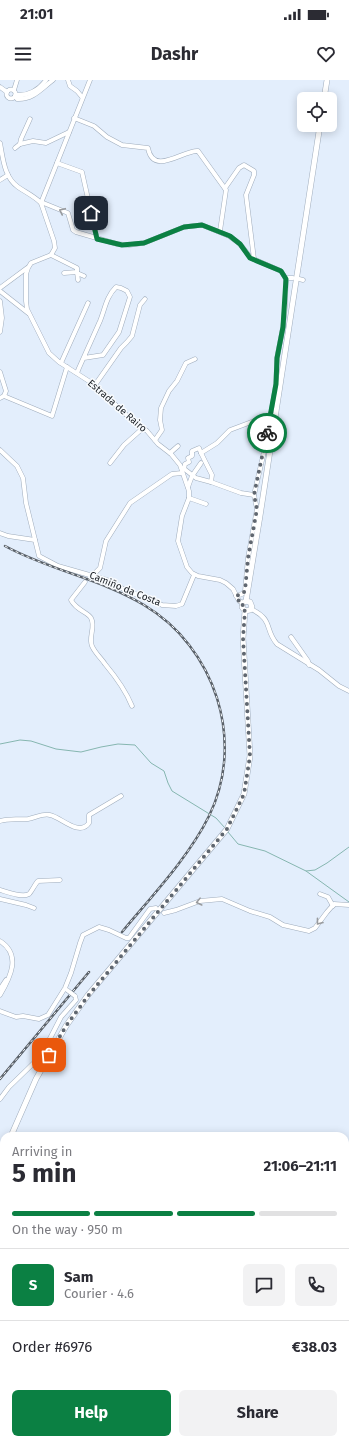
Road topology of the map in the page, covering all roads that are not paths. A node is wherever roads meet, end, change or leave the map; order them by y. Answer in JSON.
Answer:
{"nodes":[{"id":1,"x":17,"y":80,"type":"edge"},
{"id":2,"x":46,"y":80,"type":"edge"},
{"id":3,"x":53,"y":80,"type":"edge"},
{"id":4,"x":68,"y":80,"type":"edge"},
{"id":5,"x":90,"y":80,"type":"edge"},
{"id":6,"x":327,"y":80,"type":"edge"},
{"id":7,"x":0,"y":87,"type":"edge"},
{"id":8,"x":7,"y":92,"type":"junction"},
{"id":9,"x":325,"y":92,"type":"edge"},
{"id":10,"x":15,"y":94,"type":"junction"},
{"id":11,"x":82,"y":97,"type":"junction"},
{"id":12,"x":74,"y":118,"type":"junction"},
{"id":13,"x":30,"y":119,"type":"dead end"},
{"id":14,"x":69,"y":132,"type":"junction"},
{"id":15,"x":319,"y":132,"type":"edge"},
{"id":16,"x":0,"y":143,"type":"edge"},
{"id":17,"x":20,"y":144,"type":"junction"},
{"id":18,"x":15,"y":148,"type":"dead end"},
{"id":19,"x":57,"y":163,"type":"junction"},
{"id":20,"x":8,"y":175,"type":"junction"},
{"id":21,"x":0,"y":180,"type":"edge"},
{"id":22,"x":225,"y":188,"type":"junction"},
{"id":23,"x":41,"y":202,"type":"junction"},
{"id":24,"x":220,"y":231,"type":"junction"},
{"id":25,"x":97,"y":239,"type":"junction"},
{"id":26,"x":51,"y":255,"type":"junction"},
{"id":27,"x":254,"y":259,"type":"junction"},
{"id":28,"x":28,"y":268,"type":"junction"},
{"id":29,"x":77,"y":272,"type":"junction"},
{"id":30,"x":64,"y":273,"type":"dead end"},
{"id":31,"x":84,"y":276,"type":"dead end"},
{"id":32,"x":293,"y":278,"type":"dead end"},
{"id":33,"x":286,"y":279,"type":"junction"},
{"id":34,"x":78,"y":280,"type":"dead end"},
{"id":35,"x":0,"y":288,"type":"edge"},
{"id":36,"x":0,"y":291,"type":"edge"},
{"id":37,"x":145,"y":299,"type":"dead end"},
{"id":38,"x":0,"y":301,"type":"edge"},
{"id":39,"x":88,"y":303,"type":"dead end"},
{"id":40,"x":30,"y":315,"type":"junction"},
{"id":41,"x":0,"y":332,"type":"edge"},
{"id":42,"x":84,"y":358,"type":"junction"},
{"id":43,"x":195,"y":359,"type":"dead end"},
{"id":44,"x":61,"y":363,"type":"junction"},
{"id":45,"x":67,"y":367,"type":"junction"},
{"id":46,"x":0,"y":372,"type":"edge"},
{"id":47,"x":77,"y":374,"type":"junction"},
{"id":48,"x":95,"y":385,"type":"junction"},
{"id":49,"x":2,"y":397,"type":"edge"},
{"id":50,"x":269,"y":422,"type":"junction"},
{"id":51,"x":143,"y":428,"type":"junction"},
{"id":52,"x":155,"y":440,"type":"junction"},
{"id":53,"x":178,"y":446,"type":"dead end"},
{"id":54,"x":0,"y":450,"type":"edge"},
{"id":55,"x":200,"y":451,"type":"junction"},
{"id":56,"x":170,"y":453,"type":"junction"},
{"id":57,"x":110,"y":463,"type":"dead end"},
{"id":58,"x":201,"y":463,"type":"dead end"},
{"id":59,"x":182,"y":469,"type":"junction"},
{"id":60,"x":192,"y":476,"type":"junction"},
{"id":61,"x":211,"y":482,"type":"junction"},
{"id":62,"x":188,"y":488,"type":"junction"},
{"id":63,"x":254,"y":495,"type":"junction"},
{"id":64,"x":189,"y":498,"type":"junction"},
{"id":65,"x":206,"y":504,"type":"dead end"},
{"id":66,"x":0,"y":533,"type":"edge"},
{"id":67,"x":35,"y":540,"type":"junction"},
{"id":68,"x":194,"y":575,"type":"junction"},
{"id":69,"x":91,"y":576,"type":"junction"},
{"id":70,"x":85,"y":582,"type":"dead end"},
{"id":71,"x":236,"y":596,"type":"junction"},
{"id":72,"x":244,"y":602,"type":"junction"},
{"id":73,"x":251,"y":609,"type":"junction"},
{"id":74,"x":245,"y":611,"type":"junction"},
{"id":75,"x":291,"y":637,"type":"dead end"},
{"id":76,"x":309,"y":665,"type":"junction"},
{"id":77,"x":349,"y":691,"type":"edge"},
{"id":78,"x":132,"y":706,"type":"dead end"},
{"id":79,"x":121,"y":796,"type":"dead end"},
{"id":80,"x":0,"y":821,"type":"edge"},
{"id":81,"x":60,"y":880,"type":"dead end"},
{"id":82,"x":0,"y":890,"type":"edge"},
{"id":83,"x":320,"y":894,"type":"dead end"},
{"id":84,"x":0,"y":899,"type":"edge"},
{"id":85,"x":349,"y":905,"type":"edge"},
{"id":86,"x":333,"y":906,"type":"junction"},
{"id":87,"x":34,"y":908,"type":"dead end"},
{"id":88,"x":156,"y":908,"type":"dead end"},
{"id":89,"x":164,"y":913,"type":"dead end"},
{"id":90,"x":0,"y":943,"type":"edge"},
{"id":91,"x":0,"y":989,"type":"edge"},
{"id":92,"x":66,"y":989,"type":"junction"},
{"id":93,"x":0,"y":995,"type":"edge"},
{"id":94,"x":0,"y":1010,"type":"edge"},
{"id":95,"x":0,"y":1099,"type":"edge"},
{"id":96,"x":13,"y":1132,"type":"edge"}],
"edges":[{"from":1,"to":10,"type":"street"},
{"from":2,"to":10,"type":"street"},
{"from":3,"to":10,"type":"street"},
{"from":4,"to":11,"type":"street"},
{"from":5,"to":11,"type":"street"},
{"from":6,"to":9,"type":"main road"},
{"from":7,"to":8,"type":"street"},
{"from":8,"to":10,"type":"street"},
{"from":8,"to":10,"type":"street"},
{"from":11,"to":12,"type":"street"},
{"from":12,"to":14,"type":"street"},
{"from":12,"to":22,"type":"street"},
{"from":13,"to":17,"type":"street"},
{"from":14,"to":17,"type":"street"},
{"from":14,"to":19,"type":"street"},
{"from":15,"to":72,"type":"main road"},
{"from":16,"to":20,"type":"street"},
{"from":17,"to":18,"type":"street"},
{"from":19,"to":23,"type":"street"},
{"from":19,"to":25,"type":"street"},
{"from":20,"to":21,"type":"street"},
{"from":20,"to":23,"type":"street"},
{"from":22,"to":24,"type":"street"},
{"from":22,"to":27,"type":"street"},
{"from":25,"to":23,"type":"street","one_way":true},
{"from":23,"to":26,"type":"street"},
{"from":24,"to":25,"type":"street"},
{"from":24,"to":27,"type":"street"},
{"from":26,"to":28,"type":"street"},
{"from":26,"to":29,"type":"street"},
{"from":27,"to":33,"type":"street"},
{"from":28,"to":35,"type":"street"},
{"from":28,"to":40,"type":"street","name":"Estrada de Rairo"},
{"from":29,"to":30,"type":"street"},
{"from":29,"to":31,"type":"street"},
{"from":29,"to":34,"type":"street"},
{"from":32,"to":33,"type":"street"},
{"from":33,"to":50,"type":"street"},
{"from":36,"to":40,"type":"street"},
{"from":37,"to":48,"type":"street"},
{"from":38,"to":41,"type":"street"},
{"from":39,"to":44,"type":"street"},
{"from":40,"to":44,"type":"street","name":"Estrada de Rairo"},
{"from":42,"to":42,"type":"street"},
{"from":42,"to":47,"type":"street"},
{"from":43,"to":52,"type":"street"},
{"from":44,"to":45,"type":"street","name":"Estrada de Rairo"},
{"from":45,"to":47,"type":"street","name":"Estrada de Rairo"},
{"from":45,"to":49,"type":"street"},
{"from":46,"to":49,"type":"street"},
{"from":47,"to":48,"type":"street","name":"Estrada de Rairo"},
{"from":48,"to":51,"type":"street","name":"Estrada de Rairo"},
{"from":50,"to":55,"type":"street"},
{"from":50,"to":63,"type":"street"},
{"from":51,"to":52,"type":"street","name":"Estrada de Rairo"},
{"from":51,"to":57,"type":"street"},
{"from":52,"to":56,"type":"street","name":"Estrada de Rairo"},
{"from":53,"to":56,"type":"street"},
{"from":54,"to":67,"type":"street"},
{"from":55,"to":59,"type":"street"},
{"from":55,"to":61,"type":"street"},
{"from":56,"to":59,"type":"street","name":"Estrada de Rairo"},
{"from":58,"to":60,"type":"street"},
{"from":59,"to":60,"type":"street"},
{"from":59,"to":62,"type":"street","name":"Estrada de Rairo"},
{"from":59,"to":69,"type":"street"},
{"from":60,"to":61,"type":"street"},
{"from":60,"to":62,"type":"street"},
{"from":61,"to":63,"type":"street"},
{"from":62,"to":64,"type":"street","name":"Estrada de Rairo"},
{"from":63,"to":71,"type":"street"},
{"from":64,"to":65,"type":"street"},
{"from":64,"to":68,"type":"street","name":"Estrada de Rairo"},
{"from":66,"to":67,"type":"street"},
{"from":67,"to":69,"type":"street","name":"Camiño da Costa"},
{"from":68,"to":69,"type":"street","name":"Camiño da Costa"},
{"from":68,"to":71,"type":"street"},
{"from":70,"to":78,"type":"street"},
{"from":71,"to":72,"type":"street"},
{"from":72,"to":73,"type":"main road"},
{"from":72,"to":74,"type":"main road"},
{"from":73,"to":74,"type":"main road"},
{"from":73,"to":76,"type":"street"},
{"from":74,"to":96,"type":"main road"},
{"from":75,"to":76,"type":"street"},
{"from":76,"to":77,"type":"street"},
{"from":79,"to":80,"type":"street"},
{"from":81,"to":82,"type":"street"},
{"from":83,"to":86,"type":"street"},
{"from":84,"to":87,"type":"street"},
{"from":85,"to":86,"type":"street"},
{"from":86,"to":89,"type":"street","one_way":true},
{"from":88,"to":92,"type":"street"},
{"from":90,"to":91,"type":"street"},
{"from":90,"to":93,"type":"street"},
{"from":92,"to":94,"type":"street"},
{"from":92,"to":95,"type":"street","bridge":true}]}
